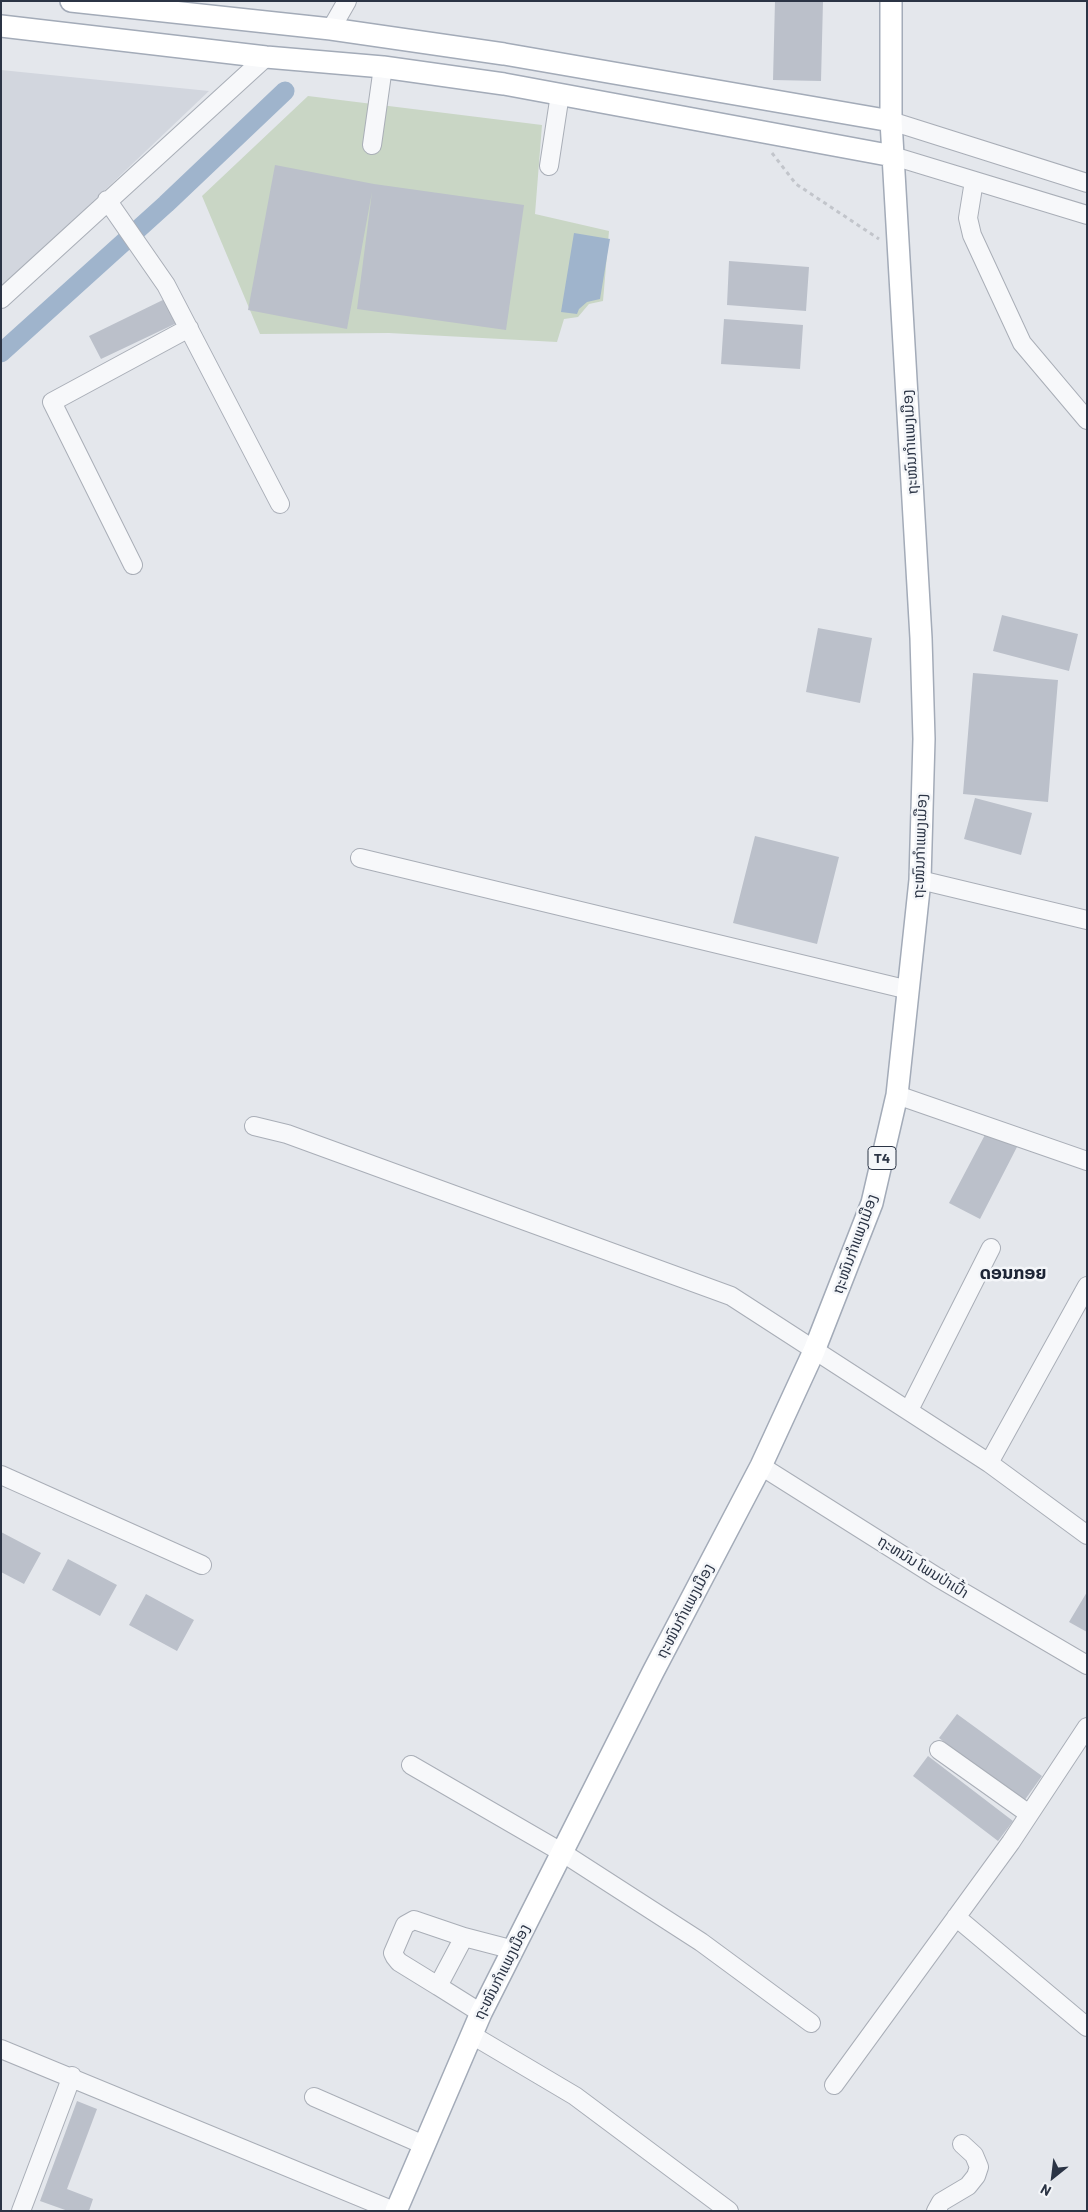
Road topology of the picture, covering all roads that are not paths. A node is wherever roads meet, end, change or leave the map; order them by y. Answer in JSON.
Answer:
{"nodes":[{"id":1,"x":71,"y":1,"type":"edge"},
{"id":2,"x":346,"y":1,"type":"edge"},
{"id":3,"x":891,"y":1,"type":"edge"},
{"id":4,"x":1,"y":26,"type":"edge"},
{"id":5,"x":331,"y":28,"type":"junction"},
{"id":6,"x":266,"y":56,"type":"junction"},
{"id":7,"x":383,"y":67,"type":"junction"},
{"id":8,"x":560,"y":94,"type":"junction"},
{"id":9,"x":891,"y":121,"type":"junction"},
{"id":10,"x":372,"y":146,"type":"dead end"},
{"id":11,"x":893,"y":156,"type":"junction"},
{"id":12,"x":549,"y":166,"type":"dead end"},
{"id":13,"x":974,"y":181,"type":"junction"},
{"id":14,"x":1087,"y":183,"type":"edge"},
{"id":15,"x":107,"y":200,"type":"junction"},
{"id":16,"x":1087,"y":215,"type":"edge"},
{"id":17,"x":1,"y":299,"type":"edge"},
{"id":18,"x":189,"y":328,"type":"junction"},
{"id":19,"x":1087,"y":420,"type":"edge"},
{"id":20,"x":280,"y":504,"type":"dead end"},
{"id":21,"x":133,"y":566,"type":"dead end"},
{"id":22,"x":360,"y":858,"type":"dead end"},
{"id":23,"x":920,"y":880,"type":"junction"},
{"id":24,"x":1087,"y":920,"type":"edge"},
{"id":25,"x":909,"y":990,"type":"junction"},
{"id":26,"x":897,"y":1095,"type":"junction"},
{"id":27,"x":254,"y":1126,"type":"dead end"},
{"id":28,"x":1087,"y":1160,"type":"edge"},
{"id":29,"x":991,"y":1248,"type":"dead end"},
{"id":30,"x":1087,"y":1286,"type":"edge"},
{"id":31,"x":814,"y":1351,"type":"junction"},
{"id":32,"x":909,"y":1410,"type":"junction"},
{"id":33,"x":989,"y":1463,"type":"junction"},
{"id":34,"x":761,"y":1466,"type":"junction"},
{"id":35,"x":1,"y":1475,"type":"edge"},
{"id":36,"x":1087,"y":1535,"type":"edge"},
{"id":37,"x":202,"y":1565,"type":"dead end"},
{"id":38,"x":1087,"y":1666,"type":"edge"},
{"id":39,"x":1087,"y":1727,"type":"edge"},
{"id":40,"x":939,"y":1750,"type":"dead end"},
{"id":41,"x":411,"y":1765,"type":"dead end"},
{"id":42,"x":1030,"y":1814,"type":"junction"},
{"id":43,"x":563,"y":1853,"type":"junction"},
{"id":44,"x":956,"y":1917,"type":"junction"},
{"id":45,"x":464,"y":1937,"type":"junction"},
{"id":46,"x":514,"y":1950,"type":"junction"},
{"id":47,"x":438,"y":1986,"type":"junction"},
{"id":48,"x":481,"y":2013,"type":"junction"},
{"id":49,"x":810,"y":2023,"type":"dead end"},
{"id":50,"x":1087,"y":2027,"type":"edge"},
{"id":51,"x":472,"y":2035,"type":"junction"},
{"id":52,"x":1,"y":2048,"type":"edge"},
{"id":53,"x":72,"y":2076,"type":"junction"},
{"id":54,"x":834,"y":2085,"type":"dead end"},
{"id":55,"x":314,"y":2097,"type":"dead end"},
{"id":56,"x":962,"y":2144,"type":"dead end"},
{"id":57,"x":424,"y":2145,"type":"junction"},
{"id":58,"x":21,"y":2211,"type":"edge"},
{"id":59,"x":395,"y":2211,"type":"edge"},
{"id":60,"x":728,"y":2211,"type":"edge"},
{"id":61,"x":936,"y":2211,"type":"edge"}],
"edges":[{"from":1,"to":5,"type":"main road"},
{"from":2,"to":5,"type":"street"},
{"from":3,"to":9,"type":"main road","name":"ຖະໜົນກຳແພງເມືອງ","number":"T4"},
{"from":4,"to":6,"type":"main road"},
{"from":5,"to":9,"type":"main road"},
{"from":6,"to":7,"type":"main road"},
{"from":6,"to":15,"type":"street"},
{"from":7,"to":8,"type":"main road"},
{"from":7,"to":10,"type":"street"},
{"from":8,"to":11,"type":"main road"},
{"from":8,"to":12,"type":"street"},
{"from":9,"to":11,"type":"main road","name":"ຖະໜົນກຳແພງເມືອງ","number":"T4"},
{"from":9,"to":14,"type":"street"},
{"from":11,"to":13,"type":"street"},
{"from":11,"to":23,"type":"main road","name":"ຖະໜົນກຳແພງເມືອງ","number":"T4"},
{"from":13,"to":16,"type":"street"},
{"from":13,"to":19,"type":"street"},
{"from":15,"to":17,"type":"street"},
{"from":15,"to":18,"type":"street"},
{"from":18,"to":20,"type":"street"},
{"from":18,"to":21,"type":"street"},
{"from":22,"to":25,"type":"street"},
{"from":23,"to":24,"type":"street"},
{"from":23,"to":25,"type":"main road","name":"ຖະໜົນກຳແພງເມືອງ","number":"T4"},
{"from":25,"to":26,"type":"main road","name":"ຖະໜົນກຳແພງເມືອງ","number":"T4"},
{"from":26,"to":28,"type":"street"},
{"from":26,"to":31,"type":"main road","name":"ຖະໜົນກຳແພງເມືອງ","number":"T4"},
{"from":27,"to":31,"type":"street"},
{"from":29,"to":32,"type":"street"},
{"from":30,"to":33,"type":"street"},
{"from":31,"to":32,"type":"street"},
{"from":31,"to":34,"type":"main road","name":"ຖະໜົນກຳແພງເມືອງ","number":"T4"},
{"from":32,"to":33,"type":"street"},
{"from":33,"to":36,"type":"street"},
{"from":34,"to":38,"type":"street","name":"ຖະຫນົນ ໂພນປ່າເປົ້າ"},
{"from":34,"to":43,"type":"main road","name":"ຖະໜົນກຳແພງເມືອງ","number":"T4"},
{"from":35,"to":37,"type":"street"},
{"from":39,"to":42,"type":"street"},
{"from":40,"to":42,"type":"street"},
{"from":41,"to":43,"type":"street"},
{"from":42,"to":44,"type":"street"},
{"from":43,"to":46,"type":"main road","name":"ຖະໜົນກຳແພງເມືອງ","number":"T4"},
{"from":43,"to":49,"type":"street"},
{"from":44,"to":50,"type":"street"},
{"from":44,"to":54,"type":"street"},
{"from":45,"to":46,"type":"street"},
{"from":45,"to":47,"type":"street"},
{"from":45,"to":47,"type":"street"},
{"from":46,"to":48,"type":"main road","name":"ຖະໜົນກຳແພງເມືອງ","number":"T4"},
{"from":47,"to":48,"type":"street"},
{"from":48,"to":51,"type":"main road","name":"ຖະໜົນກຳແພງເມືອງ","number":"T4"},
{"from":51,"to":57,"type":"main road","name":"ຖະໜົນກຳແພງເມືອງ","number":"T4"},
{"from":51,"to":60,"type":"street"},
{"from":52,"to":53,"type":"street"},
{"from":53,"to":58,"type":"street"},
{"from":53,"to":59,"type":"street"},
{"from":55,"to":57,"type":"street"},
{"from":56,"to":61,"type":"street"},
{"from":57,"to":59,"type":"main road","name":"ຖະໜົນກຳແພງເມືອງ","number":"T4"}]}
